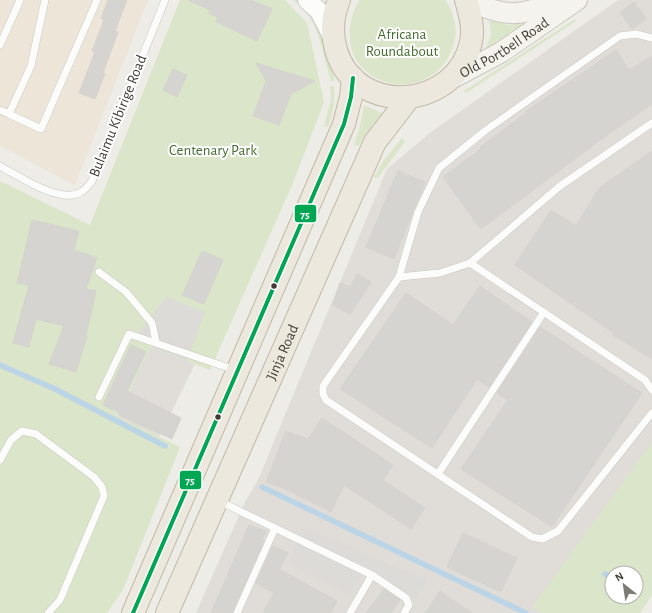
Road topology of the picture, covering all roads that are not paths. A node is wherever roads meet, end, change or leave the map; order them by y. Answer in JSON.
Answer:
{"nodes":[{"id":1,"x":20,"y":0,"type":"edge"},
{"id":2,"x":46,"y":0,"type":"edge"},
{"id":3,"x":97,"y":0,"type":"edge"},
{"id":4,"x":165,"y":0,"type":"edge"},
{"id":5,"x":307,"y":0,"type":"edge"},
{"id":6,"x":339,"y":0,"type":"edge"},
{"id":7,"x":467,"y":0,"type":"edge"},
{"id":8,"x":556,"y":0,"type":"edge"},
{"id":9,"x":577,"y":0,"type":"edge"},
{"id":10,"x":332,"y":36,"type":"junction"},
{"id":11,"x":652,"y":38,"type":"edge"},
{"id":12,"x":0,"y":45,"type":"edge"},
{"id":13,"x":353,"y":78,"type":"junction"},
{"id":14,"x":449,"y":80,"type":"junction"},
{"id":15,"x":409,"y":98,"type":"junction"},
{"id":16,"x":0,"y":110,"type":"edge"},
{"id":17,"x":9,"y":114,"type":"junction"},
{"id":18,"x":652,"y":123,"type":"edge"},
{"id":19,"x":0,"y":166,"type":"edge"},
{"id":20,"x":470,"y":263,"type":"junction"},
{"id":21,"x":99,"y":272,"type":"dead end"},
{"id":22,"x":399,"y":277,"type":"junction"},
{"id":23,"x":544,"y":312,"type":"junction"},
{"id":24,"x":156,"y":342,"type":"junction"},
{"id":25,"x":239,"y":371,"type":"junction"},
{"id":26,"x":652,"y":390,"type":"edge"},
{"id":27,"x":99,"y":397,"type":"dead end"},
{"id":28,"x":652,"y":412,"type":"edge"},
{"id":29,"x":0,"y":460,"type":"edge"},
{"id":30,"x":438,"y":474,"type":"junction"},
{"id":31,"x":217,"y":500,"type":"junction"},
{"id":32,"x":275,"y":528,"type":"junction"},
{"id":33,"x":372,"y":575,"type":"junction"},
{"id":34,"x":48,"y":613,"type":"edge"},
{"id":35,"x":133,"y":613,"type":"edge"},
{"id":36,"x":167,"y":613,"type":"edge"},
{"id":37,"x":238,"y":613,"type":"edge"},
{"id":38,"x":350,"y":613,"type":"edge"},
{"id":39,"x":404,"y":613,"type":"edge"}],
"edges":[{"from":1,"to":12,"type":"lane"},
{"from":2,"to":17,"type":"lane"},
{"from":3,"to":17,"type":"lane"},
{"from":4,"to":19,"type":"lane","name":"Bulaimu Kibirige Road"},
{"from":5,"to":10,"type":"street"},
{"from":6,"to":10,"type":"highway"},
{"from":7,"to":8,"type":"main road","name":"Old Portbell Road"},
{"from":7,"to":14,"type":"highway"},
{"from":9,"to":14,"type":"main road","name":"Old Portbell Road"},
{"from":10,"to":13,"type":"highway"},
{"from":11,"to":22,"type":"lane"},
{"from":13,"to":15,"type":"highway"},
{"from":13,"to":25,"type":"highway"},
{"from":14,"to":15,"type":"highway"},
{"from":15,"to":31,"type":"highway","name":"Jinja Road"},
{"from":16,"to":17,"type":"lane"},
{"from":18,"to":20,"type":"lane"},
{"from":20,"to":22,"type":"lane"},
{"from":20,"to":23,"type":"lane"},
{"from":21,"to":24,"type":"lane"},
{"from":22,"to":30,"type":"lane"},
{"from":23,"to":26,"type":"lane"},
{"from":23,"to":30,"type":"lane"},
{"from":24,"to":25,"type":"lane"},
{"from":24,"to":27,"type":"lane"},
{"from":25,"to":35,"type":"highway"},
{"from":28,"to":30,"type":"lane"},
{"from":29,"to":34,"type":"lane"},
{"from":31,"to":32,"type":"lane"},
{"from":31,"to":36,"type":"highway","name":"Jinja Road"},
{"from":32,"to":33,"type":"lane"},
{"from":32,"to":37,"type":"lane"},
{"from":33,"to":38,"type":"lane"},
{"from":33,"to":39,"type":"lane"}]}
